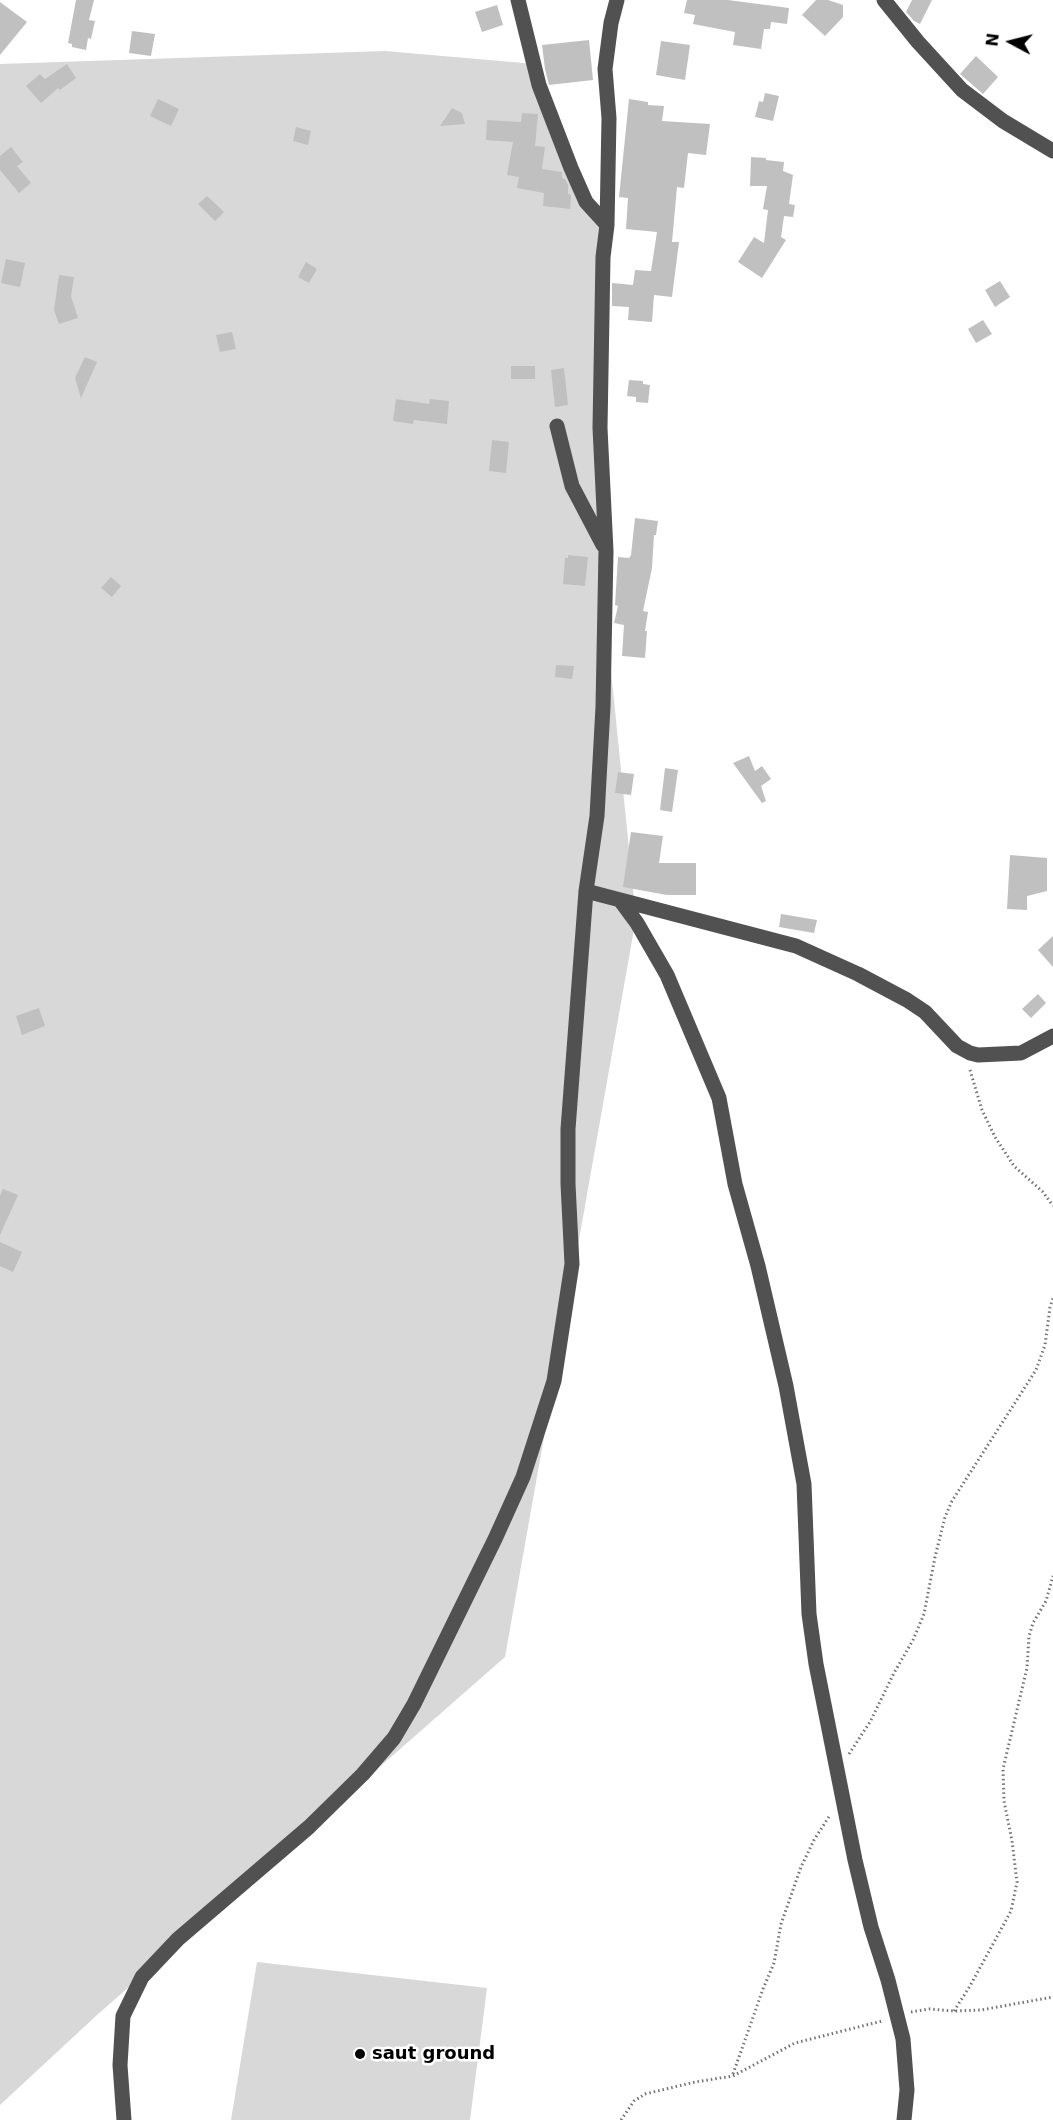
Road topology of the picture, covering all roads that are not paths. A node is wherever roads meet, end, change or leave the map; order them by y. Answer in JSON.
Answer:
{"nodes":[{"id":1,"x":518,"y":0,"type":"edge"},
{"id":2,"x":617,"y":0,"type":"edge"},
{"id":3,"x":884,"y":0,"type":"edge"},
{"id":4,"x":1053,"y":151,"type":"edge"},
{"id":5,"x":607,"y":225,"type":"junction"},
{"id":6,"x":557,"y":426,"type":"dead end"},
{"id":7,"x":606,"y":551,"type":"junction"},
{"id":8,"x":586,"y":891,"type":"junction"},
{"id":9,"x":620,"y":900,"type":"junction"},
{"id":10,"x":1053,"y":1036,"type":"edge"},
{"id":11,"x":124,"y":2120,"type":"edge"},
{"id":12,"x":904,"y":2120,"type":"edge"}],
"edges":[{"from":1,"to":5,"type":"street"},
{"from":2,"to":5,"type":"street"},
{"from":3,"to":4,"type":"street"},
{"from":5,"to":7,"type":"street"},
{"from":6,"to":7,"type":"street"},
{"from":7,"to":8,"type":"street"},
{"from":8,"to":9,"type":"street"},
{"from":8,"to":11,"type":"street"},
{"from":9,"to":10,"type":"street"},
{"from":9,"to":12,"type":"street"}]}
